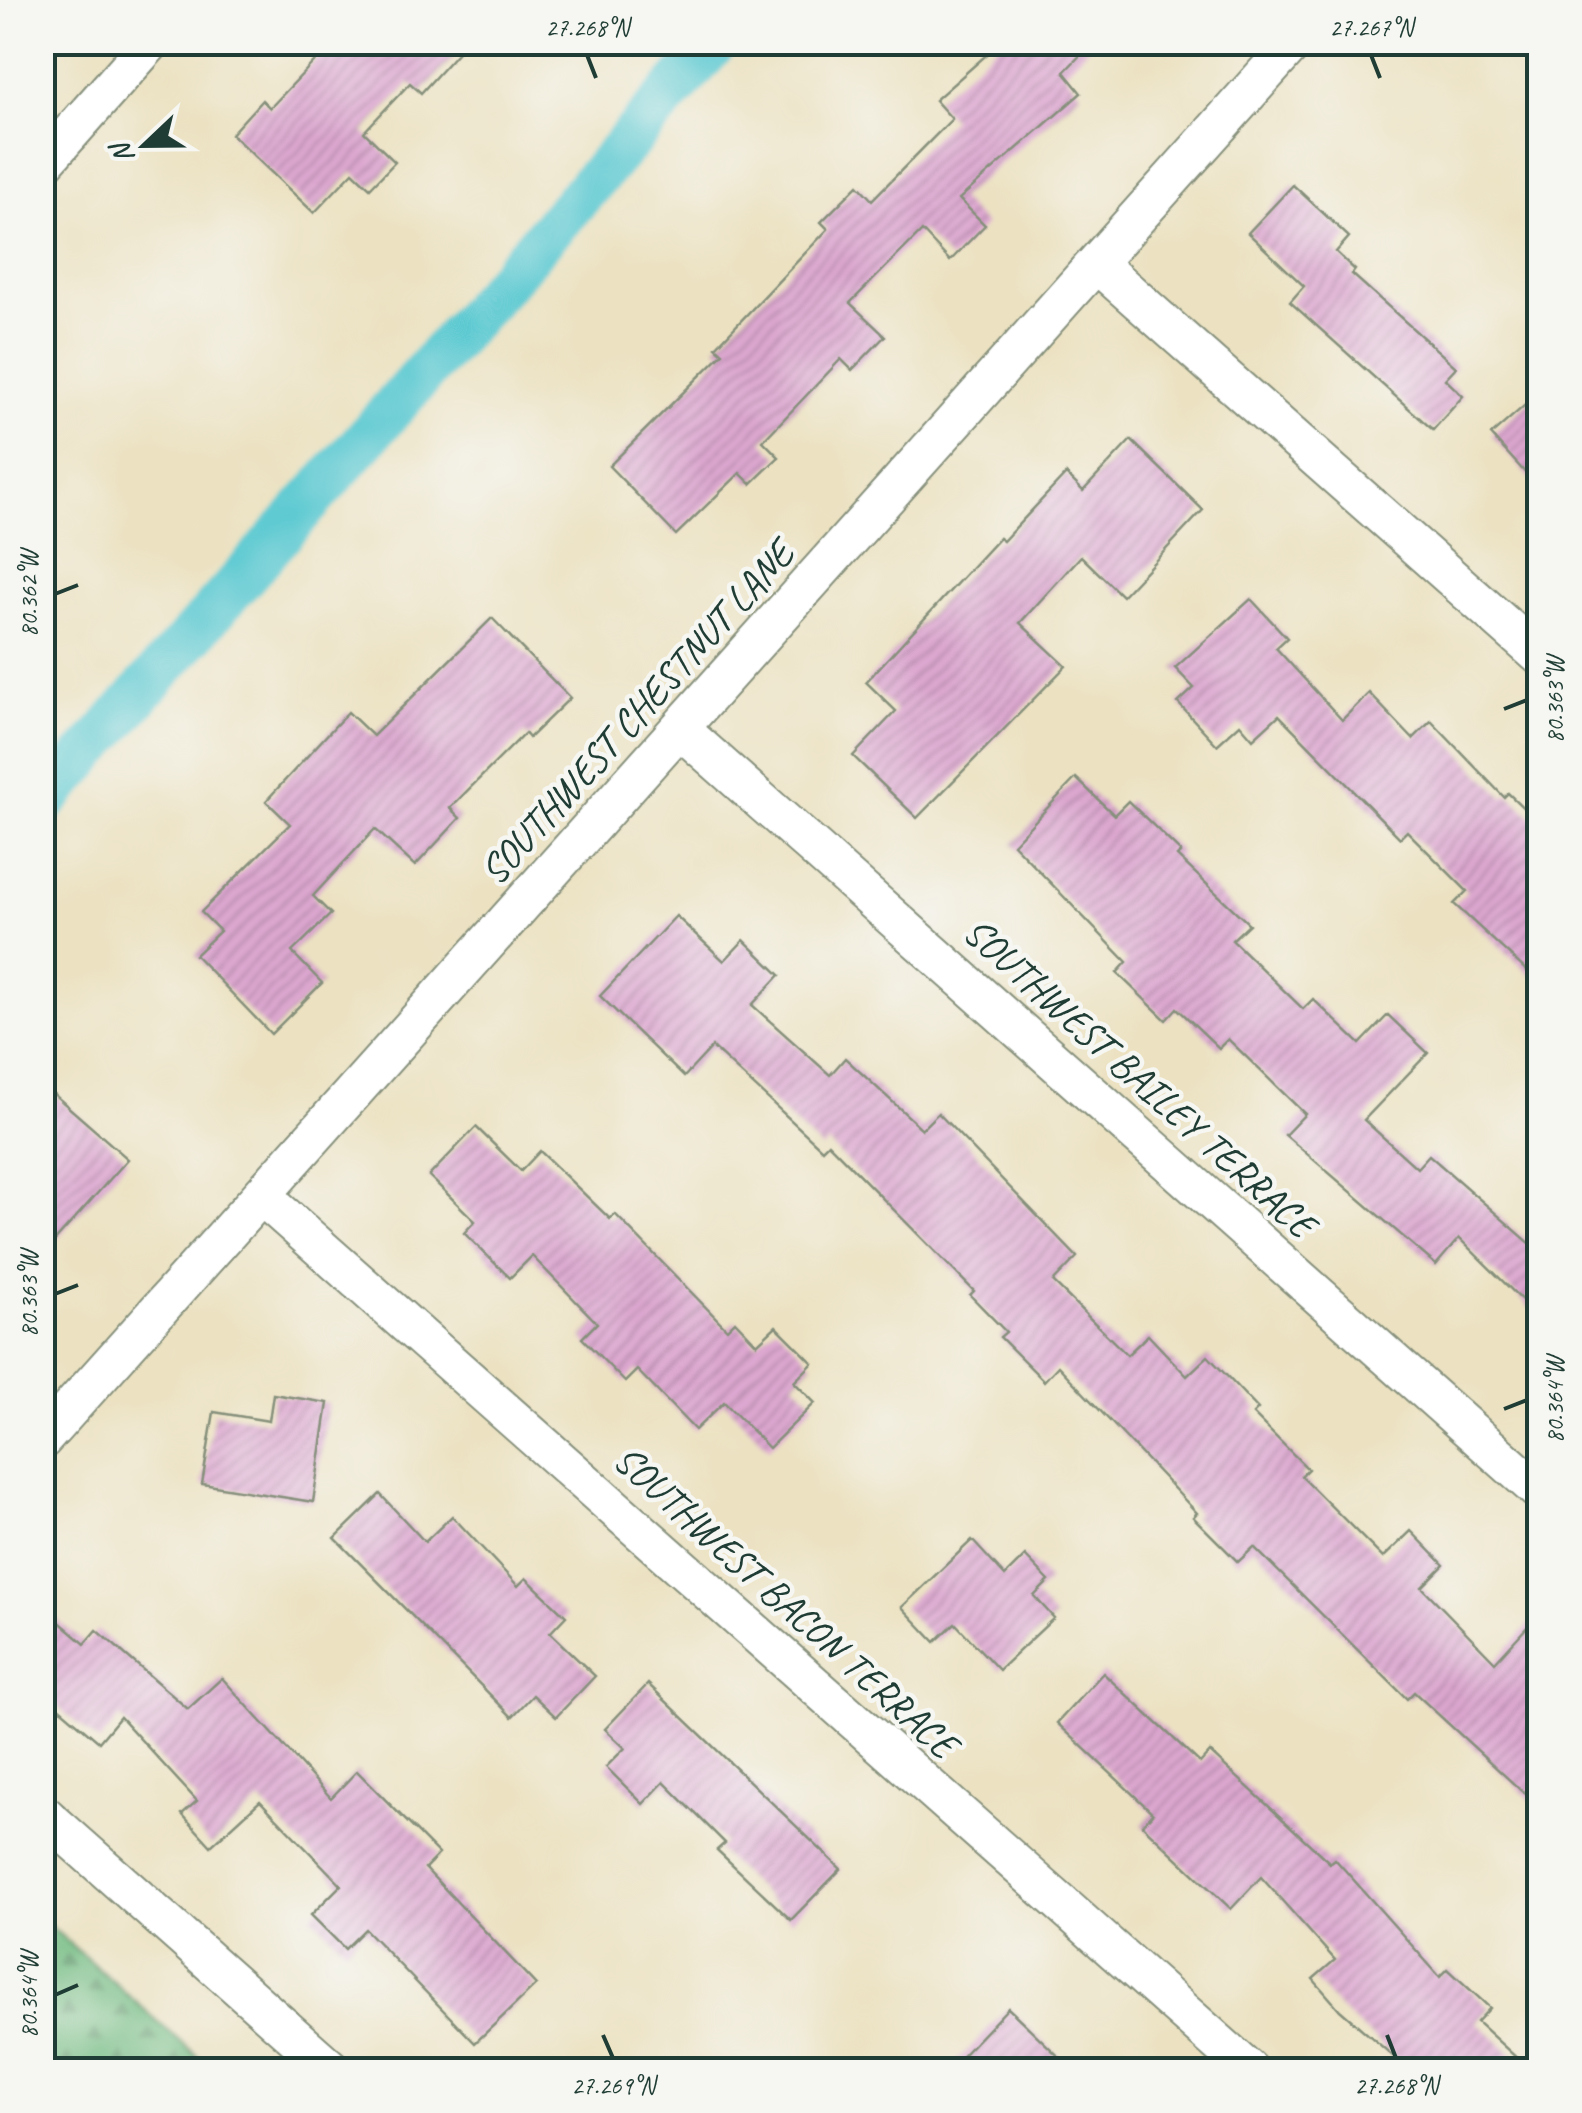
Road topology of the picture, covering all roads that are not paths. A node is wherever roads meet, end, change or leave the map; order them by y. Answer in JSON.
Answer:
{"nodes":[{"id":1,"x":151,"y":42,"type":"edge"},
{"id":2,"x":1294,"y":42,"type":"edge"},
{"id":3,"x":42,"y":164,"type":"edge"},
{"id":4,"x":1097,"y":264,"type":"junction"},
{"id":5,"x":1540,"y":656,"type":"edge"},
{"id":6,"x":680,"y":730,"type":"junction"},
{"id":7,"x":264,"y":1198,"type":"junction"},
{"id":8,"x":42,"y":1440,"type":"edge"},
{"id":9,"x":1540,"y":1492,"type":"edge"},
{"id":10,"x":42,"y":1813,"type":"edge"},
{"id":11,"x":332,"y":2070,"type":"edge"},
{"id":12,"x":1249,"y":2070,"type":"edge"}],
"edges":[{"from":1,"to":3,"type":"street"},
{"from":2,"to":4,"type":"street","name":"SOUTHWEST CHESTNUT LANE"},
{"from":4,"to":5,"type":"street"},
{"from":4,"to":6,"type":"street","name":"SOUTHWEST CHESTNUT LANE"},
{"from":6,"to":7,"type":"street","name":"SOUTHWEST CHESTNUT LANE"},
{"from":6,"to":9,"type":"street","name":"SOUTHWEST BAILEY TERRACE"},
{"from":7,"to":8,"type":"street","name":"SOUTHWEST CHESTNUT LANE"},
{"from":7,"to":12,"type":"street","name":"SOUTHWEST BACON TERRACE"},
{"from":10,"to":11,"type":"street"}]}
